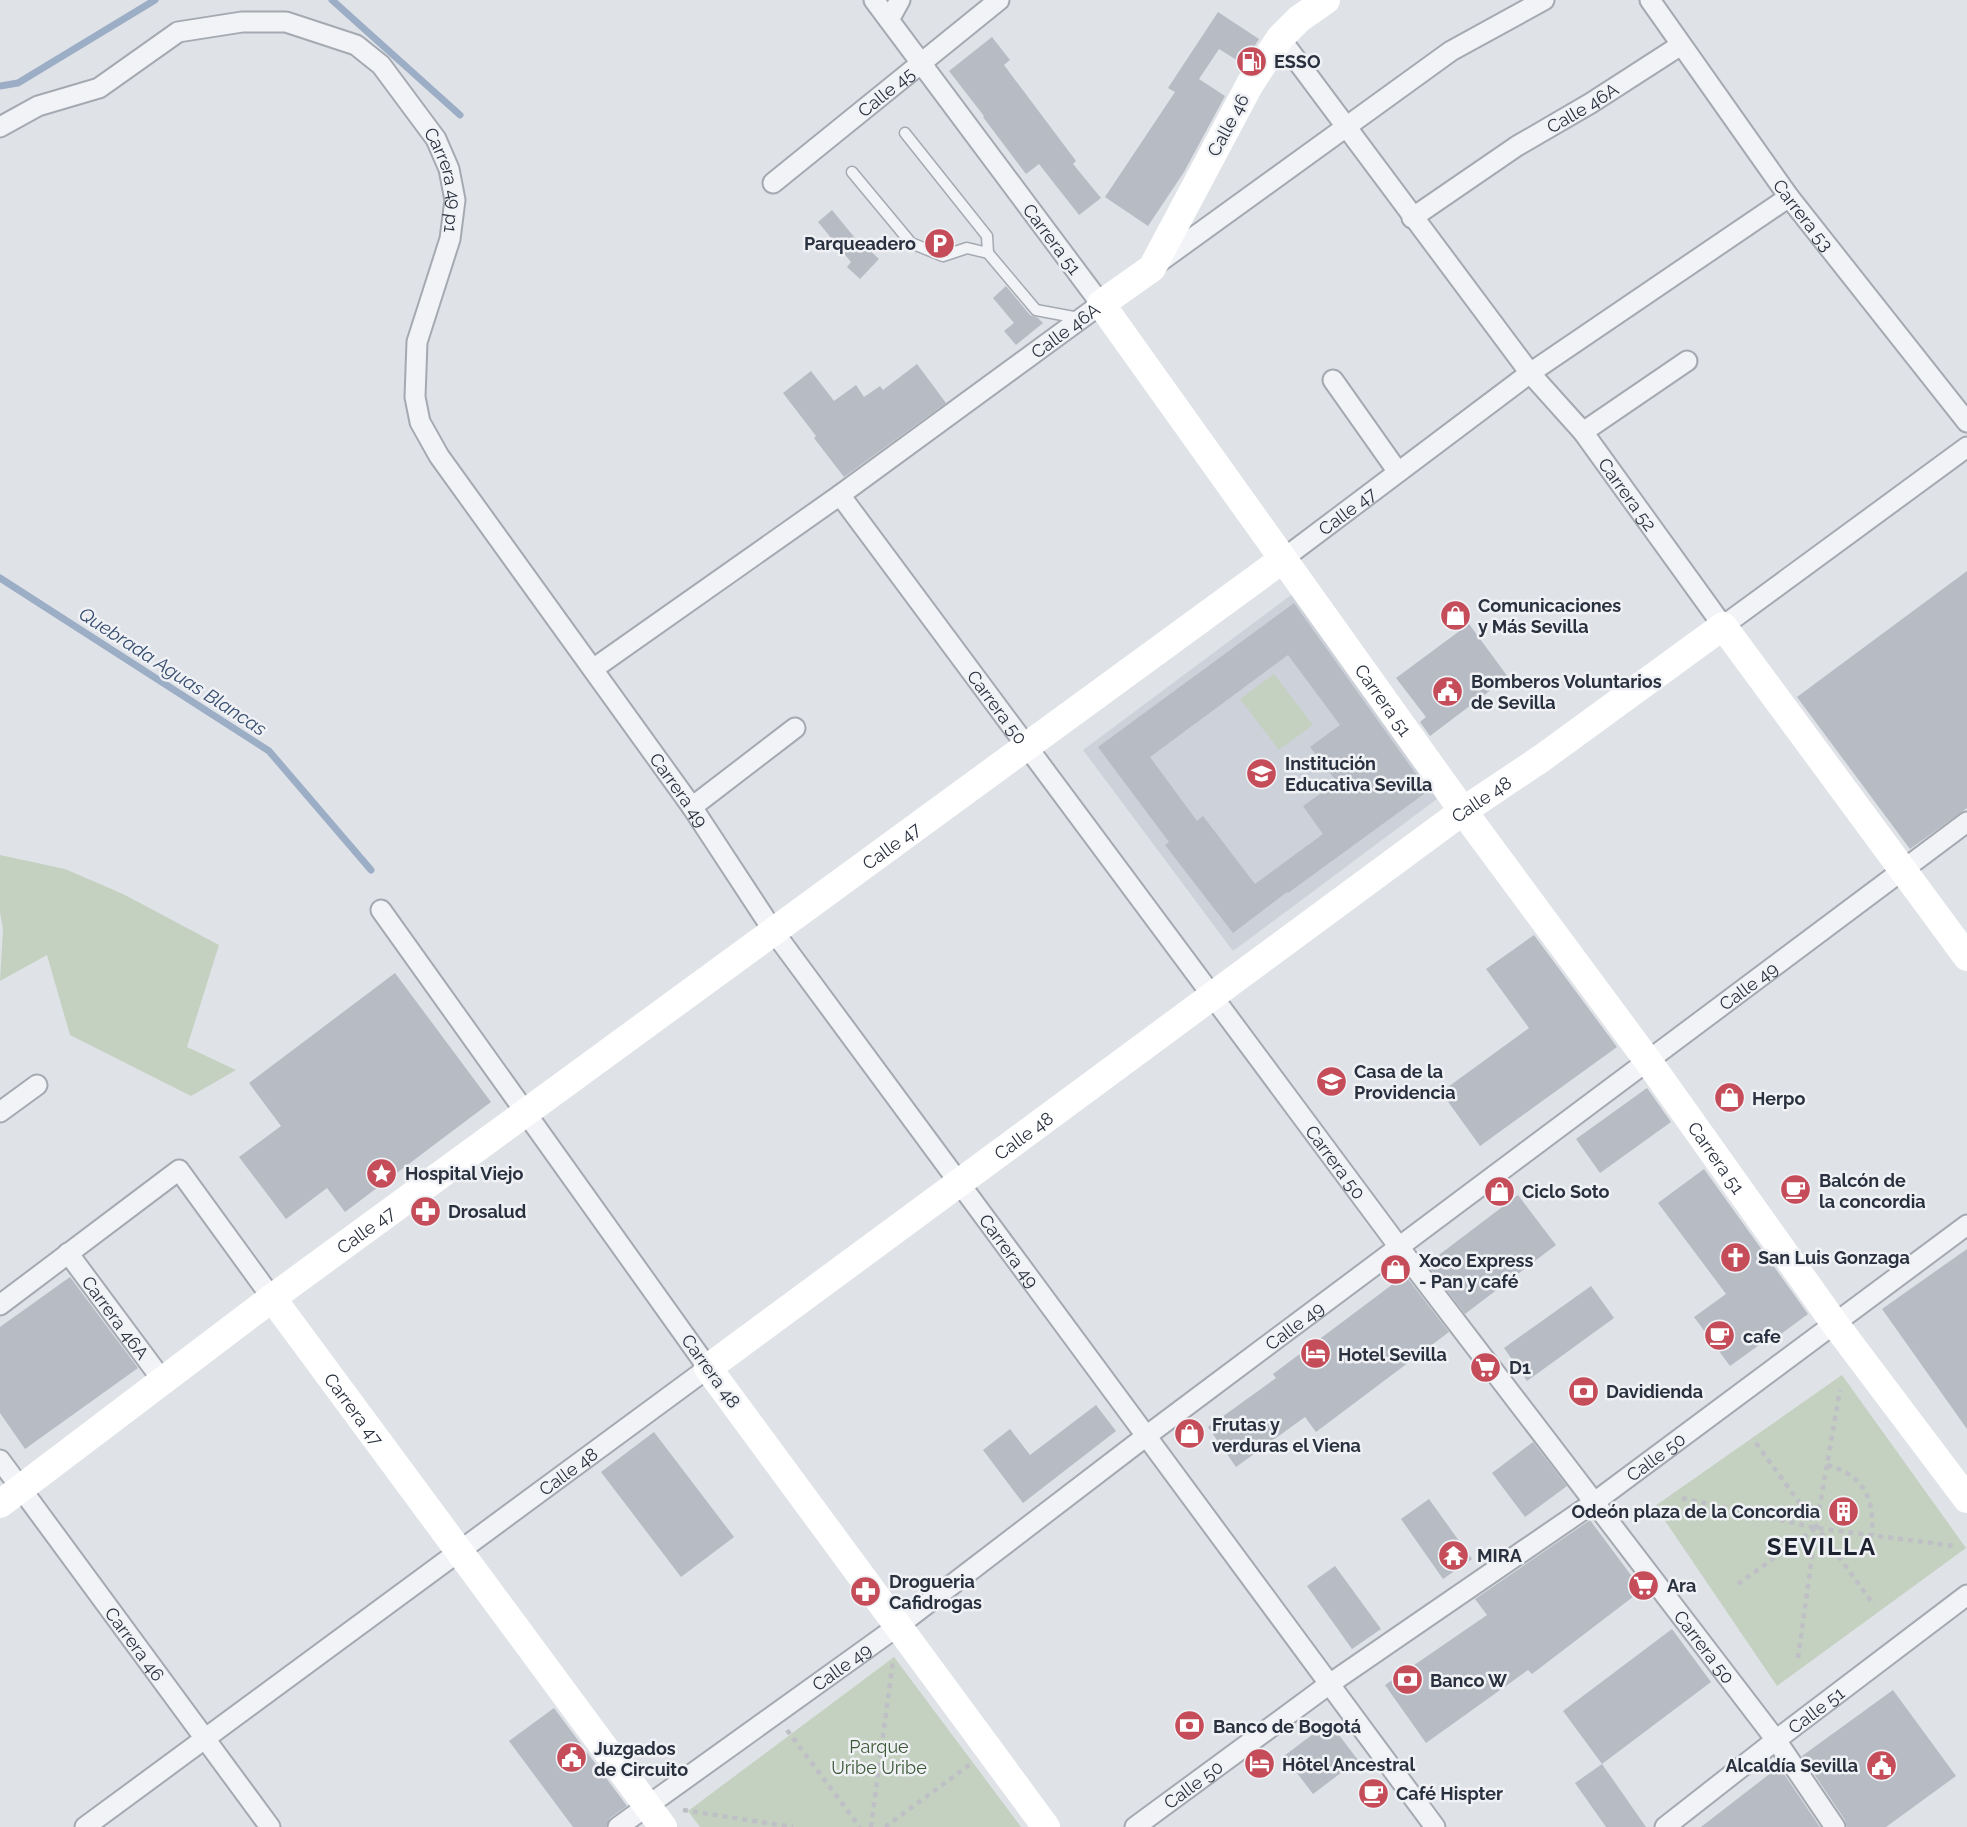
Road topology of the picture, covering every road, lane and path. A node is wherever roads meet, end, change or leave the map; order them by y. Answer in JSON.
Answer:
{"nodes":[{"id":1,"x":874,"y":0,"type":"edge"},
{"id":2,"x":900,"y":0,"type":"edge"},
{"id":3,"x":999,"y":0,"type":"edge"},
{"id":4,"x":1326,"y":0,"type":"edge"},
{"id":5,"x":1544,"y":0,"type":"edge"},
{"id":6,"x":1650,"y":0,"type":"edge"},
{"id":7,"x":889,"y":20,"type":"junction"},
{"id":8,"x":1280,"y":38,"type":"junction"},
{"id":9,"x":1681,"y":45,"type":"junction"},
{"id":10,"x":922,"y":65,"type":"junction"},
{"id":11,"x":1346,"y":126,"type":"junction"},
{"id":12,"x":0,"y":127,"type":"edge"},
{"id":13,"x":905,"y":133,"type":"dead end"},
{"id":14,"x":852,"y":172,"type":"dead end"},
{"id":15,"x":772,"y":183,"type":"dead end"},
{"id":16,"x":1789,"y":197,"type":"junction"},
{"id":17,"x":1412,"y":218,"type":"junction"},
{"id":18,"x":988,"y":253,"type":"junction"},
{"id":19,"x":1152,"y":268,"type":"junction"},
{"id":20,"x":1092,"y":311,"type":"junction"},
{"id":21,"x":1687,"y":361,"type":"dead end"},
{"id":22,"x":1530,"y":373,"type":"junction"},
{"id":23,"x":1333,"y":380,"type":"dead end"},
{"id":24,"x":1967,"y":422,"type":"edge"},
{"id":25,"x":1583,"y":432,"type":"junction"},
{"id":26,"x":1967,"y":447,"type":"edge"},
{"id":27,"x":1398,"y":472,"type":"junction"},
{"id":28,"x":840,"y":495,"type":"junction"},
{"id":29,"x":1283,"y":559,"type":"junction"},
{"id":30,"x":1723,"y":626,"type":"junction"},
{"id":31,"x":593,"y":669,"type":"junction"},
{"id":32,"x":795,"y":728,"type":"dead end"},
{"id":33,"x":1027,"y":746,"type":"junction"},
{"id":34,"x":692,"y":807,"type":"junction"},
{"id":35,"x":1463,"y":811,"type":"junction"},
{"id":36,"x":1967,"y":822,"type":"edge"},
{"id":37,"x":1903,"y":870,"type":"junction"},
{"id":38,"x":381,"y":910,"type":"dead end"},
{"id":39,"x":774,"y":932,"type":"junction"},
{"id":40,"x":1967,"y":957,"type":"edge"},
{"id":41,"x":1213,"y":996,"type":"junction"},
{"id":42,"x":1648,"y":1061,"type":"junction"},
{"id":43,"x":37,"y":1085,"type":"dead end"},
{"id":44,"x":0,"y":1112,"type":"edge"},
{"id":45,"x":527,"y":1112,"type":"junction"},
{"id":46,"x":960,"y":1182,"type":"junction"},
{"id":47,"x":1967,"y":1224,"type":"edge"},
{"id":48,"x":1399,"y":1247,"type":"junction"},
{"id":49,"x":68,"y":1253,"type":"junction"},
{"id":50,"x":272,"y":1298,"type":"junction"},
{"id":51,"x":0,"y":1305,"type":"edge"},
{"id":52,"x":1835,"y":1324,"type":"junction"},
{"id":53,"x":708,"y":1368,"type":"junction"},
{"id":54,"x":163,"y":1381,"type":"junction"},
{"id":55,"x":1840,"y":1390,"type":"dead end"},
{"id":56,"x":1145,"y":1437,"type":"junction"},
{"id":57,"x":1756,"y":1443,"type":"dead end"},
{"id":58,"x":0,"y":1460,"type":"edge"},
{"id":59,"x":1827,"y":1465,"type":"junction"},
{"id":60,"x":11,"y":1496,"type":"edge"},
{"id":61,"x":1682,"y":1498,"type":"dead end"},
{"id":62,"x":1967,"y":1499,"type":"edge"},
{"id":63,"x":1595,"y":1501,"type":"junction"},
{"id":64,"x":1816,"y":1528,"type":"junction"},
{"id":65,"x":1872,"y":1535,"type":"junction"},
{"id":66,"x":1955,"y":1546,"type":"dead end"},
{"id":67,"x":458,"y":1552,"type":"junction"},
{"id":68,"x":1738,"y":1584,"type":"dead end"},
{"id":69,"x":1967,"y":1595,"type":"edge"},
{"id":70,"x":1874,"y":1605,"type":"dead end"},
{"id":71,"x":898,"y":1626,"type":"junction"},
{"id":72,"x":1798,"y":1658,"type":"dead end"},
{"id":73,"x":1328,"y":1685,"type":"junction"},
{"id":74,"x":774,"y":1713,"type":"junction"},
{"id":75,"x":205,"y":1738,"type":"junction"},
{"id":76,"x":1776,"y":1740,"type":"junction"},
{"id":77,"x":988,"y":1751,"type":"junction"},
{"id":78,"x":655,"y":1816,"type":"edge"},
{"id":79,"x":85,"y":1827,"type":"edge"},
{"id":80,"x":270,"y":1827,"type":"edge"},
{"id":81,"x":618,"y":1827,"type":"edge"},
{"id":82,"x":793,"y":1827,"type":"edge"},
{"id":83,"x":860,"y":1827,"type":"edge"},
{"id":84,"x":871,"y":1827,"type":"edge"},
{"id":85,"x":885,"y":1827,"type":"edge"},
{"id":86,"x":1046,"y":1827,"type":"edge"},
{"id":87,"x":1135,"y":1827,"type":"edge"},
{"id":88,"x":1435,"y":1827,"type":"edge"},
{"id":89,"x":1665,"y":1827,"type":"edge"},
{"id":90,"x":1835,"y":1827,"type":"edge"}],
"edges":[{"from":1,"to":7,"type":"street","name":"Carrera 51"},
{"from":2,"to":7,"type":"street"},
{"from":3,"to":10,"type":"street","name":"Calle 45"},
{"from":4,"to":8,"type":"main road","name":"Calle 46"},
{"from":5,"to":11,"type":"street","name":"Calle 46A"},
{"from":6,"to":9,"type":"street","name":"Carrera 53"},
{"from":7,"to":10,"type":"street","name":"Carrera 51"},
{"from":8,"to":11,"type":"street","name":"Carrera 52"},
{"from":8,"to":19,"type":"main road","name":"Calle 46"},
{"from":9,"to":16,"type":"street","name":"Carrera 53"},
{"from":9,"to":17,"type":"street","name":"Calle 46A"},
{"from":10,"to":15,"type":"street","name":"Calle 45"},
{"from":10,"to":20,"type":"street","name":"Carrera 51"},
{"from":11,"to":17,"type":"street","name":"Carrera 52"},
{"from":11,"to":19,"type":"street","name":"Calle 46A"},
{"from":12,"to":31,"type":"street","name":"Carrera 49 p1"},
{"from":13,"to":18,"type":"lane"},
{"from":14,"to":18,"type":"lane"},
{"from":16,"to":22,"type":"street","name":"Calle 47"},
{"from":16,"to":24,"type":"street","name":"Carrera 53"},
{"from":17,"to":22,"type":"street","name":"Carrera 52"},
{"from":18,"to":20,"type":"lane"},
{"from":19,"to":20,"type":"main road","name":"Calle 46A"},
{"from":20,"to":28,"type":"street","name":"Calle 46A"},
{"from":20,"to":29,"type":"main road","name":"Carrera 51"},
{"from":21,"to":25,"type":"street"},
{"from":22,"to":25,"type":"street","name":"Carrera 52"},
{"from":22,"to":27,"type":"street","name":"Calle 47"},
{"from":23,"to":27,"type":"street"},
{"from":25,"to":30,"type":"street","name":"Carrera 52"},
{"from":26,"to":30,"type":"street","name":"Calle 48"},
{"from":27,"to":29,"type":"street","name":"Calle 47"},
{"from":28,"to":31,"type":"street","name":"Calle 46A"},
{"from":28,"to":33,"type":"street","name":"Carrera 50"},
{"from":29,"to":33,"type":"main road","name":"Calle 47"},
{"from":29,"to":35,"type":"main road","name":"Carrera 51"},
{"from":30,"to":35,"type":"main road","name":"Calle 48"},
{"from":30,"to":37,"type":"main road","name":"Carrera 52"},
{"from":31,"to":34,"type":"street","name":"Carrera 49"},
{"from":32,"to":34,"type":"street"},
{"from":33,"to":39,"type":"main road","name":"Calle 47"},
{"from":33,"to":41,"type":"street","name":"Carrera 50"},
{"from":34,"to":39,"type":"street","name":"Carrera 49"},
{"from":35,"to":41,"type":"main road","name":"Calle 48"},
{"from":35,"to":42,"type":"main road","name":"Carrera 51"},
{"from":36,"to":37,"type":"street","name":"Calle 49"},
{"from":37,"to":40,"type":"main road","name":"Carrera 52"},
{"from":37,"to":42,"type":"street","name":"Calle 49"},
{"from":38,"to":45,"type":"street","name":"Carrera 48"},
{"from":39,"to":45,"type":"main road","name":"Calle 47"},
{"from":39,"to":46,"type":"street","name":"Carrera 49"},
{"from":41,"to":46,"type":"main road","name":"Calle 48"},
{"from":41,"to":48,"type":"street","name":"Carrera 50"},
{"from":42,"to":48,"type":"street","name":"Calle 49"},
{"from":42,"to":52,"type":"main road","name":"Carrera 51"},
{"from":43,"to":44,"type":"street"},
{"from":45,"to":50,"type":"main road","name":"Calle 47"},
{"from":45,"to":53,"type":"street","name":"Carrera 48"},
{"from":46,"to":53,"type":"main road","name":"Calle 48"},
{"from":46,"to":56,"type":"street","name":"Carrera 49"},
{"from":47,"to":52,"type":"street","name":"Calle 50"},
{"from":48,"to":56,"type":"street","name":"Calle 49"},
{"from":48,"to":63,"type":"street","name":"Carrera 50"},
{"from":49,"to":50,"type":"street","name":"Carrera 47"},
{"from":49,"to":51,"type":"street","name":"Carrera 47"},
{"from":49,"to":54,"type":"street","name":"Carrera 46A"},
{"from":50,"to":54,"type":"main road","name":"Calle 47"},
{"from":50,"to":67,"type":"main road","name":"Carrera 47"},
{"from":52,"to":62,"type":"main road","name":"Carrera 51"},
{"from":52,"to":63,"type":"street","name":"Calle 50"},
{"from":53,"to":67,"type":"street","name":"Calle 48"},
{"from":53,"to":71,"type":"main road","name":"Carrera 48"},
{"from":54,"to":60,"type":"main road","name":"Calle 47"},
{"from":55,"to":59,"type":"path"},
{"from":56,"to":71,"type":"street","name":"Calle 49"},
{"from":56,"to":73,"type":"street","name":"Carrera 49"},
{"from":57,"to":64,"type":"path"},
{"from":58,"to":60,"type":"street","name":"Carrera 46"},
{"from":59,"to":64,"type":"path"},
{"from":59,"to":65,"type":"path"},
{"from":60,"to":75,"type":"street","name":"Carrera 46"},
{"from":61,"to":64,"type":"path"},
{"from":63,"to":73,"type":"street","name":"Calle 50"},
{"from":63,"to":76,"type":"street","name":"Carrera 50"},
{"from":64,"to":65,"type":"path"},
{"from":64,"to":68,"type":"path"},
{"from":64,"to":70,"type":"path"},
{"from":64,"to":72,"type":"path"},
{"from":65,"to":66,"type":"path"},
{"from":67,"to":75,"type":"street","name":"Calle 48"},
{"from":67,"to":78,"type":"main road","name":"Carrera 47"},
{"from":69,"to":76,"type":"street","name":"Calle 51"},
{"from":71,"to":74,"type":"street","name":"Calle 49"},
{"from":71,"to":77,"type":"main road","name":"Carrera 48"},
{"from":71,"to":84,"type":"path"},
{"from":73,"to":87,"type":"street","name":"Calle 50"},
{"from":73,"to":88,"type":"street","name":"Carrera 49"},
{"from":74,"to":78,"type":"street","name":"Calle 49"},
{"from":74,"to":83,"type":"path"},
{"from":75,"to":79,"type":"street","name":"Calle 48"},
{"from":75,"to":80,"type":"street","name":"Carrera 46"},
{"from":76,"to":89,"type":"street","name":"Calle 51"},
{"from":76,"to":90,"type":"street","name":"Carrera 50"},
{"from":77,"to":85,"type":"path"},
{"from":77,"to":86,"type":"main road","name":"Carrera 48"},
{"from":78,"to":81,"type":"street","name":"Calle 49"},
{"from":78,"to":82,"type":"path"}]}
